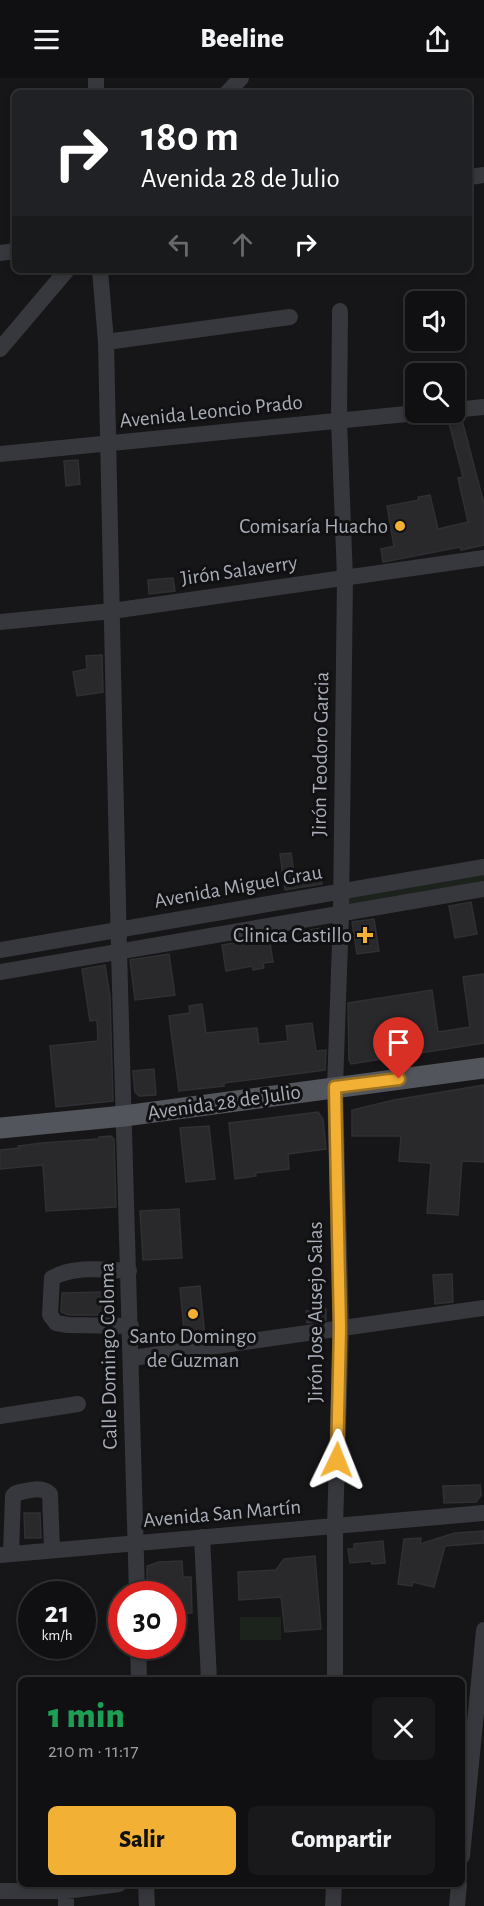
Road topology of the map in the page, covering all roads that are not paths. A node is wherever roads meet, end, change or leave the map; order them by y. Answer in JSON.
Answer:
{"nodes":[{"id":1,"x":241,"y":78,"type":"edge"},
{"id":2,"x":230,"y":90,"type":"edge"},
{"id":3,"x":64,"y":273,"type":"edge"},
{"id":4,"x":100,"y":273,"type":"edge"},
{"id":5,"x":340,"y":311,"type":"dead end"},
{"id":6,"x":290,"y":318,"type":"dead end"},
{"id":7,"x":106,"y":342,"type":"junction"},
{"id":8,"x":0,"y":349,"type":"edge"},
{"id":9,"x":484,"y":407,"type":"edge"},
{"id":10,"x":465,"y":409,"type":"edge"},
{"id":11,"x":405,"y":414,"type":"edge"},
{"id":12,"x":339,"y":421,"type":"junction"},
{"id":13,"x":108,"y":443,"type":"junction"},
{"id":14,"x":0,"y":454,"type":"edge"},
{"id":15,"x":484,"y":558,"type":"edge"},
{"id":16,"x":345,"y":578,"type":"junction"},
{"id":17,"x":112,"y":611,"type":"junction"},
{"id":18,"x":0,"y":622,"type":"edge"},
{"id":19,"x":484,"y":867,"type":"edge"},
{"id":20,"x":484,"y":889,"type":"edge"},
{"id":21,"x":340,"y":891,"type":"junction"},
{"id":22,"x":341,"y":914,"type":"junction"},
{"id":23,"x":119,"y":929,"type":"junction"},
{"id":24,"x":0,"y":950,"type":"edge"},
{"id":25,"x":119,"y":951,"type":"junction"},
{"id":26,"x":0,"y":972,"type":"edge"},
{"id":27,"x":484,"y":1068,"type":"edge"},
{"id":28,"x":335,"y":1087,"type":"junction"},
{"id":29,"x":124,"y":1116,"type":"junction"},
{"id":30,"x":0,"y":1128,"type":"edge"},
{"id":31,"x":129,"y":1271,"type":"junction"},
{"id":32,"x":484,"y":1308,"type":"edge"},
{"id":33,"x":131,"y":1326,"type":"junction"},
{"id":34,"x":340,"y":1328,"type":"junction"},
{"id":35,"x":132,"y":1358,"type":"junction"},
{"id":36,"x":78,"y":1404,"type":"dead end"},
{"id":37,"x":0,"y":1416,"type":"edge"},
{"id":38,"x":484,"y":1513,"type":"edge"},
{"id":39,"x":335,"y":1526,"type":"junction"},
{"id":40,"x":202,"y":1537,"type":"junction"},
{"id":41,"x":135,"y":1543,"type":"junction"},
{"id":42,"x":52,"y":1550,"type":"junction"},
{"id":43,"x":5,"y":1554,"type":"edge"},
{"id":44,"x":136,"y":1581,"type":"edge"},
{"id":45,"x":484,"y":1630,"type":"edge"},
{"id":46,"x":138,"y":1659,"type":"edge"},
{"id":47,"x":139,"y":1677,"type":"edge"},
{"id":48,"x":209,"y":1677,"type":"edge"},
{"id":49,"x":335,"y":1677,"type":"edge"},
{"id":50,"x":465,"y":1825,"type":"edge"},
{"id":51,"x":108,"y":1887,"type":"edge"},
{"id":52,"x":146,"y":1887,"type":"edge"},
{"id":53,"x":334,"y":1887,"type":"edge"},
{"id":54,"x":459,"y":1887,"type":"edge"},
{"id":55,"x":0,"y":1891,"type":"edge"},
{"id":56,"x":66,"y":1898,"type":"edge"},
{"id":57,"x":147,"y":1906,"type":"edge"},
{"id":58,"x":333,"y":1906,"type":"edge"},
{"id":59,"x":457,"y":1906,"type":"edge"}],
"edges":[{"from":1,"to":2,"type":"street"},
{"from":3,"to":8,"type":"street"},
{"from":4,"to":7,"type":"street","name":"Calle Domingo Coloma"},
{"from":5,"to":12,"type":"street","name":"Jirón Teodoro Garcia"},
{"from":6,"to":7,"type":"street"},
{"from":7,"to":13,"type":"street","name":"Calle Domingo Coloma"},
{"from":9,"to":10,"type":"street"},
{"from":11,"to":12,"type":"street","name":"Avenida Leoncio Prado"},
{"from":12,"to":13,"type":"street","name":"Avenida Leoncio Prado"},
{"from":12,"to":16,"type":"street","name":"Jirón Teodoro Garcia"},
{"from":13,"to":14,"type":"street","name":"Avenida Leoncio Prado"},
{"from":13,"to":17,"type":"street","name":"Calle Domingo Coloma"},
{"from":15,"to":16,"type":"street","name":"Jirón Salaverry"},
{"from":16,"to":17,"type":"street","name":"Jirón Salaverry"},
{"from":16,"to":21,"type":"street","name":"Jirón Teodoro Garcia"},
{"from":17,"to":18,"type":"street","name":"Jirón Salaverry"},
{"from":17,"to":23,"type":"street","name":"Calle Domingo Coloma"},
{"from":19,"to":21,"type":"street","name":"Avenida Miguel Grau"},
{"from":20,"to":22,"type":"street","name":"Avenida Miguel Grau"},
{"from":21,"to":22,"type":"street","name":"Jirón Teodoro Garcia"},
{"from":21,"to":23,"type":"street","name":"Avenida Miguel Grau"},
{"from":22,"to":25,"type":"street","name":"Avenida Miguel Grau"},
{"from":22,"to":28,"type":"street","name":"Jirón Teodoro Garcia"},
{"from":23,"to":24,"type":"street","name":"Avenida Miguel Grau"},
{"from":23,"to":25,"type":"street","name":"Calle Domingo Coloma"},
{"from":25,"to":26,"type":"street","name":"Avenida Miguel Grau"},
{"from":25,"to":29,"type":"street","name":"Calle Domingo Coloma"},
{"from":27,"to":28,"type":"main road","name":"Avenida 28 de Julio"},
{"from":28,"to":29,"type":"main road","name":"Avenida 28 de Julio"},
{"from":28,"to":34,"type":"street","name":"Jirón Jose Ausejo Salas"},
{"from":29,"to":30,"type":"main road","name":"Avenida 28 de Julio"},
{"from":29,"to":31,"type":"street","name":"Calle Domingo Coloma"},
{"from":31,"to":33,"type":"street","name":"Calle Domingo Coloma"},
{"from":31,"to":33,"type":"street"},
{"from":32,"to":34,"type":"street"},
{"from":33,"to":35,"type":"street","name":"Calle Domingo Coloma"},
{"from":34,"to":35,"type":"street"},
{"from":34,"to":39,"type":"street","name":"Jirón Jose Ausejo Salas"},
{"from":35,"to":41,"type":"street","name":"Calle Domingo Coloma"},
{"from":36,"to":37,"type":"street"},
{"from":38,"to":39,"type":"street","name":"Avenida San Martín"},
{"from":39,"to":40,"type":"street","name":"Avenida San Martín"},
{"from":39,"to":49,"type":"street","name":"Jirón Jose Ausejo Salas"},
{"from":40,"to":41,"type":"street","name":"Avenida San Martín"},
{"from":40,"to":48,"type":"street"},
{"from":41,"to":42,"type":"street","name":"Avenida San Martín"},
{"from":41,"to":44,"type":"street","name":"Calle Domingo Coloma"},
{"from":42,"to":43,"type":"street","name":"Avenida San Martín"},
{"from":42,"to":43,"type":"street"},
{"from":45,"to":50,"type":"street"},
{"from":46,"to":47,"type":"street"},
{"from":51,"to":56,"type":"street"},
{"from":52,"to":57,"type":"street"},
{"from":53,"to":58,"type":"street"},
{"from":54,"to":59,"type":"street"},
{"from":55,"to":56,"type":"street"}]}
